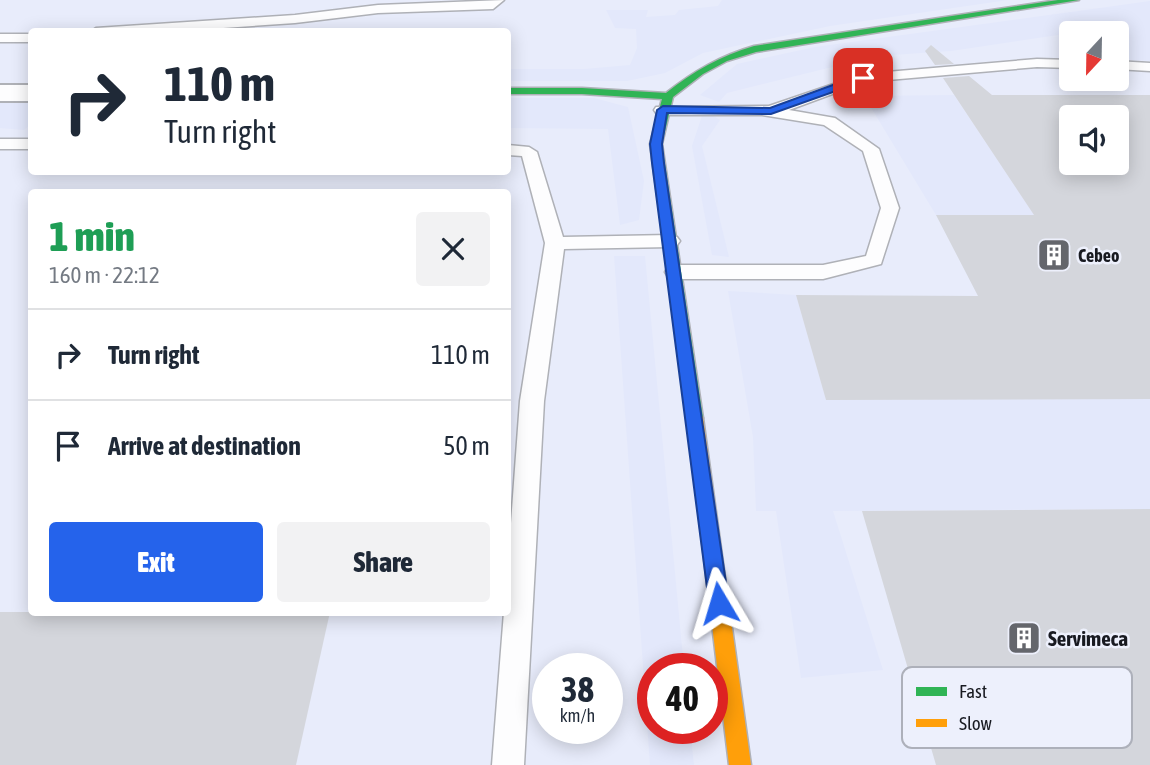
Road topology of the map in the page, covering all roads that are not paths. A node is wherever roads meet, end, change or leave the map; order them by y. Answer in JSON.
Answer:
{"nodes":[{"id":1,"x":498,"y":0,"type":"edge"},
{"id":2,"x":1075,"y":0,"type":"edge"},
{"id":3,"x":157,"y":28,"type":"edge"},
{"id":4,"x":0,"y":38,"type":"edge"},
{"id":5,"x":28,"y":38,"type":"edge"},
{"id":6,"x":1059,"y":64,"type":"edge"},
{"id":7,"x":1129,"y":66,"type":"edge"},
{"id":8,"x":1150,"y":67,"type":"edge"},
{"id":9,"x":511,"y":91,"type":"edge"},
{"id":10,"x":0,"y":93,"type":"edge"},
{"id":11,"x":28,"y":93,"type":"edge"},
{"id":12,"x":665,"y":103,"type":"junction"},
{"id":13,"x":771,"y":111,"type":"junction"},
{"id":14,"x":0,"y":144,"type":"edge"},
{"id":15,"x":28,"y":144,"type":"edge"},
{"id":16,"x":511,"y":150,"type":"edge"},
{"id":17,"x":670,"y":241,"type":"junction"},
{"id":18,"x":555,"y":243,"type":"junction"},
{"id":19,"x":675,"y":272,"type":"junction"},
{"id":20,"x":508,"y":765,"type":"edge"},
{"id":21,"x":740,"y":765,"type":"edge"}],
"edges":[{"from":1,"to":3,"type":"lane"},
{"from":2,"to":12,"type":"street"},
{"from":4,"to":5,"type":"lane"},
{"from":6,"to":13,"type":"lane"},
{"from":7,"to":8,"type":"lane"},
{"from":9,"to":12,"type":"street"},
{"from":10,"to":11,"type":"street"},
{"from":12,"to":13,"type":"lane"},
{"from":12,"to":17,"type":"street"},
{"from":13,"to":19,"type":"lane"},
{"from":14,"to":15,"type":"lane"},
{"from":16,"to":18,"type":"lane"},
{"from":17,"to":18,"type":"lane"},
{"from":17,"to":19,"type":"street"},
{"from":18,"to":20,"type":"lane"},
{"from":19,"to":21,"type":"street"}]}
